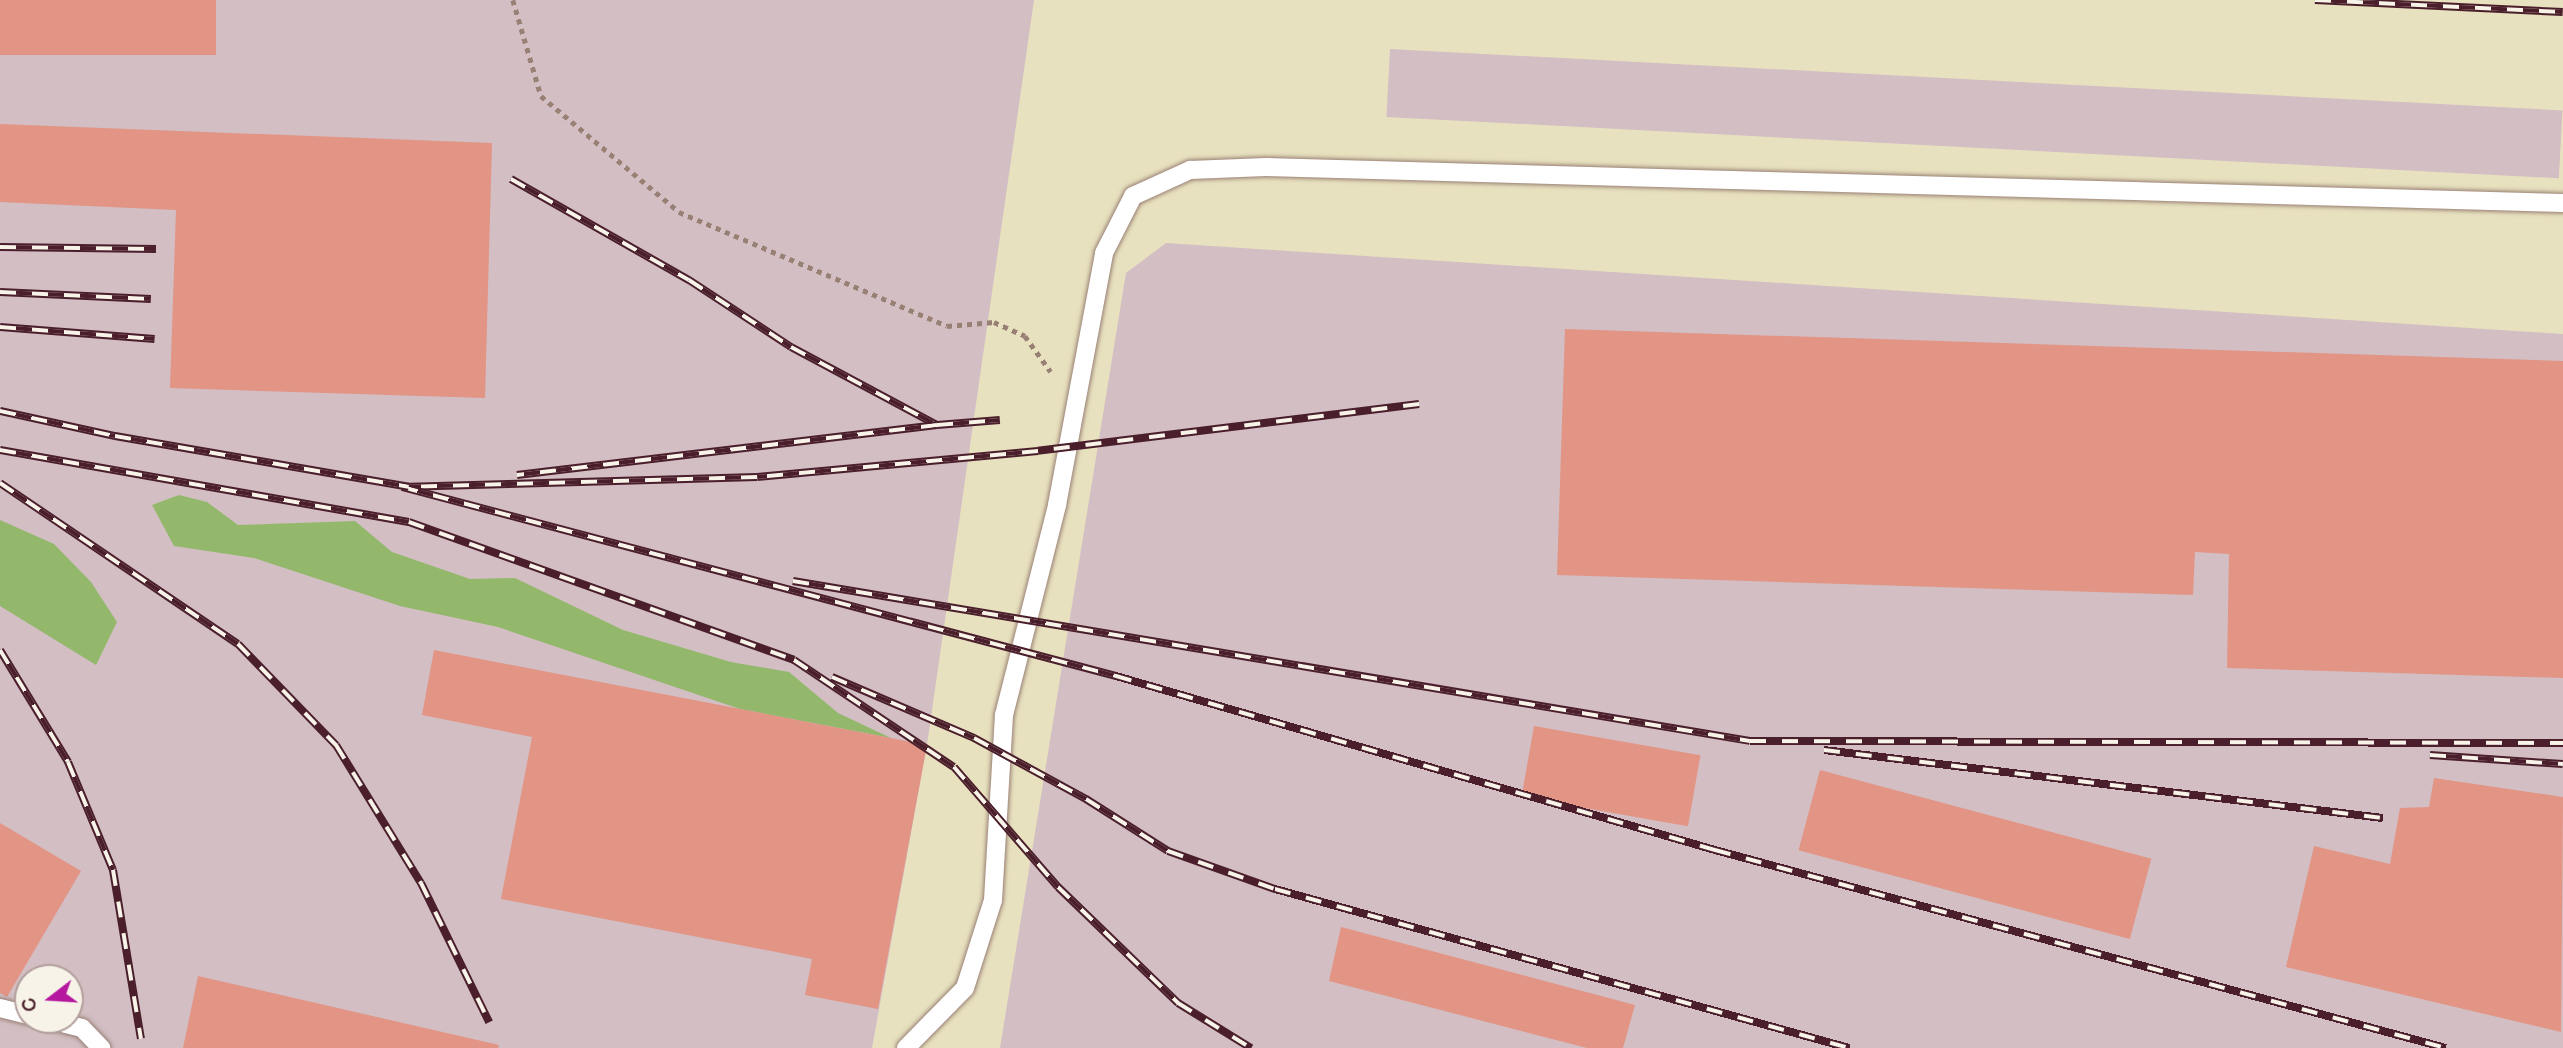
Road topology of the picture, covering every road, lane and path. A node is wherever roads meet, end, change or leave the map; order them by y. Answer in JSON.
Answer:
{"nodes":[{"id":1,"x":513,"y":0,"type":"edge"},
{"id":2,"x":2563,"y":203,"type":"edge"},
{"id":3,"x":1079,"y":388,"type":"junction"},
{"id":4,"x":84,"y":1030,"type":"edge"},
{"id":5,"x":101,"y":1048,"type":"edge"},
{"id":6,"x":906,"y":1048,"type":"edge"}],
"edges":[{"from":1,"to":3,"type":"path"},
{"from":2,"to":3,"type":"lane"},
{"from":3,"to":6,"type":"lane"},
{"from":4,"to":5,"type":"lane"}]}
